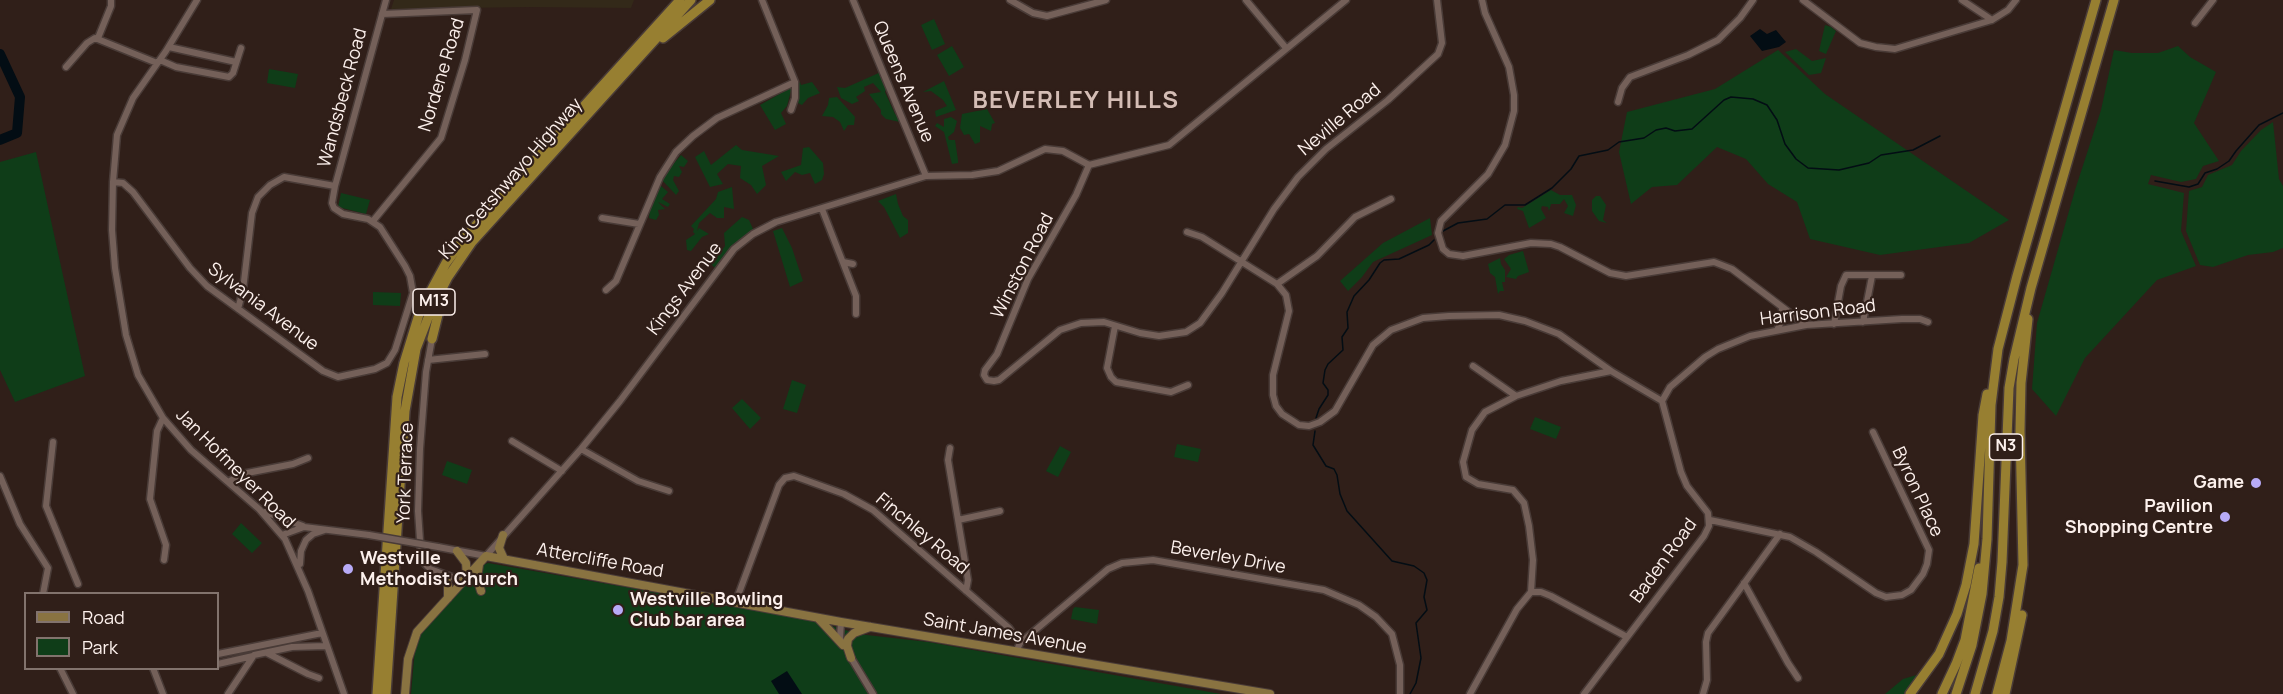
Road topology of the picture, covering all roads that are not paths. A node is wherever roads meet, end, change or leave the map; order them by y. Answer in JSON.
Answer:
{"nodes":[{"id":1,"x":111,"y":0,"type":"edge"},
{"id":2,"x":197,"y":0,"type":"edge"},
{"id":3,"x":386,"y":0,"type":"edge"},
{"id":4,"x":678,"y":0,"type":"edge"},
{"id":5,"x":691,"y":0,"type":"edge"},
{"id":6,"x":710,"y":0,"type":"edge"},
{"id":7,"x":762,"y":0,"type":"edge"},
{"id":8,"x":853,"y":0,"type":"edge"},
{"id":9,"x":1010,"y":0,"type":"edge"},
{"id":10,"x":1106,"y":0,"type":"edge"},
{"id":11,"x":1246,"y":0,"type":"edge"},
{"id":12,"x":1346,"y":0,"type":"edge"},
{"id":13,"x":1437,"y":0,"type":"edge"},
{"id":14,"x":1482,"y":0,"type":"edge"},
{"id":15,"x":1753,"y":0,"type":"edge"},
{"id":16,"x":1803,"y":0,"type":"edge"},
{"id":17,"x":1962,"y":0,"type":"edge"},
{"id":18,"x":2016,"y":0,"type":"edge"},
{"id":19,"x":2096,"y":0,"type":"edge"},
{"id":20,"x":2114,"y":0,"type":"edge"},
{"id":21,"x":2213,"y":0,"type":"edge"},
{"id":22,"x":382,"y":14,"type":"junction"},
{"id":23,"x":1992,"y":20,"type":"junction"},
{"id":24,"x":2195,"y":23,"type":"dead end"},
{"id":25,"x":98,"y":38,"type":"junction"},
{"id":26,"x":169,"y":47,"type":"junction"},
{"id":27,"x":241,"y":48,"type":"dead end"},
{"id":28,"x":1286,"y":48,"type":"junction"},
{"id":29,"x":641,"y":49,"type":"junction"},
{"id":30,"x":159,"y":62,"type":"junction"},
{"id":31,"x":236,"y":62,"type":"junction"},
{"id":32,"x":66,"y":67,"type":"dead end"},
{"id":33,"x":795,"y":82,"type":"junction"},
{"id":34,"x":1618,"y":102,"type":"dead end"},
{"id":35,"x":791,"y":110,"type":"dead end"},
{"id":36,"x":1089,"y":165,"type":"junction"},
{"id":37,"x":926,"y":176,"type":"junction"},
{"id":38,"x":112,"y":182,"type":"junction"},
{"id":39,"x":335,"y":186,"type":"junction"},
{"id":40,"x":1391,"y":199,"type":"dead end"},
{"id":41,"x":822,"y":209,"type":"junction"},
{"id":42,"x":602,"y":218,"type":"dead end"},
{"id":43,"x":374,"y":221,"type":"junction"},
{"id":44,"x":639,"y":224,"type":"junction"},
{"id":45,"x":1187,"y":232,"type":"dead end"},
{"id":46,"x":843,"y":262,"type":"junction"},
{"id":47,"x":1241,"y":263,"type":"junction"},
{"id":48,"x":853,"y":264,"type":"dead end"},
{"id":49,"x":1901,"y":275,"type":"dead end"},
{"id":50,"x":1872,"y":276,"type":"junction"},
{"id":51,"x":448,"y":277,"type":"junction"},
{"id":52,"x":1276,"y":284,"type":"junction"},
{"id":53,"x":2031,"y":288,"type":"junction"},
{"id":54,"x":606,"y":290,"type":"dead end"},
{"id":55,"x":1782,"y":308,"type":"junction"},
{"id":56,"x":238,"y":309,"type":"junction"},
{"id":57,"x":856,"y":314,"type":"dead end"},
{"id":58,"x":1863,"y":322,"type":"junction"},
{"id":59,"x":1928,"y":322,"type":"dead end"},
{"id":60,"x":1834,"y":324,"type":"junction"},
{"id":61,"x":1806,"y":325,"type":"junction"},
{"id":62,"x":1115,"y":326,"type":"junction"},
{"id":63,"x":1777,"y":330,"type":"junction"},
{"id":64,"x":432,"y":339,"type":"joint"},
{"id":65,"x":485,"y":354,"type":"dead end"},
{"id":66,"x":428,"y":360,"type":"junction"},
{"id":67,"x":1473,"y":366,"type":"dead end"},
{"id":68,"x":1994,"y":370,"type":"junction"},
{"id":69,"x":1611,"y":371,"type":"junction"},
{"id":70,"x":1188,"y":385,"type":"dead end"},
{"id":71,"x":1516,"y":396,"type":"junction"},
{"id":72,"x":1662,"y":401,"type":"junction"},
{"id":73,"x":163,"y":418,"type":"junction"},
{"id":74,"x":1873,"y":432,"type":"dead end"},
{"id":75,"x":512,"y":441,"type":"dead end"},
{"id":76,"x":53,"y":442,"type":"dead end"},
{"id":77,"x":950,"y":448,"type":"dead end"},
{"id":78,"x":580,"y":449,"type":"junction"},
{"id":79,"x":308,"y":458,"type":"dead end"},
{"id":80,"x":562,"y":471,"type":"junction"},
{"id":81,"x":0,"y":476,"type":"edge"},
{"id":82,"x":228,"y":482,"type":"junction"},
{"id":83,"x":669,"y":491,"type":"dead end"},
{"id":84,"x":1987,"y":502,"type":"junction"},
{"id":85,"x":259,"y":509,"type":"junction"},
{"id":86,"x":1000,"y":511,"type":"dead end"},
{"id":87,"x":958,"y":520,"type":"junction"},
{"id":88,"x":1710,"y":520,"type":"junction"},
{"id":89,"x":309,"y":527,"type":"junction"},
{"id":90,"x":328,"y":529,"type":"junction"},
{"id":91,"x":1780,"y":534,"type":"junction"},
{"id":92,"x":282,"y":535,"type":"junction"},
{"id":93,"x":503,"y":535,"type":"junction"},
{"id":94,"x":457,"y":551,"type":"junction"},
{"id":95,"x":486,"y":556,"type":"junction"},
{"id":96,"x":504,"y":559,"type":"junction"},
{"id":97,"x":164,"y":560,"type":"dead end"},
{"id":98,"x":479,"y":564,"type":"junction"},
{"id":99,"x":2023,"y":565,"type":"junction"},
{"id":100,"x":300,"y":569,"type":"junction"},
{"id":101,"x":445,"y":575,"type":"junction"},
{"id":102,"x":465,"y":579,"type":"junction"},
{"id":103,"x":1744,"y":583,"type":"junction"},
{"id":104,"x":78,"y":584,"type":"dead end"},
{"id":105,"x":481,"y":591,"type":"dead end"},
{"id":106,"x":966,"y":591,"type":"junction"},
{"id":107,"x":43,"y":592,"type":"edge"},
{"id":108,"x":1531,"y":592,"type":"junction"},
{"id":109,"x":448,"y":598,"type":"junction"},
{"id":110,"x":736,"y":601,"type":"junction"},
{"id":111,"x":818,"y":618,"type":"junction"},
{"id":112,"x":841,"y":622,"type":"junction"},
{"id":113,"x":871,"y":627,"type":"junction"},
{"id":114,"x":322,"y":633,"type":"junction"},
{"id":115,"x":1627,"y":637,"type":"junction"},
{"id":116,"x":843,"y":645,"type":"junction"},
{"id":117,"x":326,"y":646,"type":"junction"},
{"id":118,"x":1018,"y":647,"type":"junction"},
{"id":119,"x":267,"y":652,"type":"junction"},
{"id":120,"x":219,"y":654,"type":"edge"},
{"id":121,"x":254,"y":656,"type":"junction"},
{"id":122,"x":851,"y":658,"type":"junction"},
{"id":123,"x":219,"y":664,"type":"edge"},
{"id":124,"x":61,"y":670,"type":"edge"},
{"id":125,"x":153,"y":670,"type":"edge"},
{"id":126,"x":319,"y":678,"type":"dead end"},
{"id":127,"x":1798,"y":678,"type":"dead end"},
{"id":128,"x":73,"y":694,"type":"edge"},
{"id":129,"x":163,"y":694,"type":"edge"},
{"id":130,"x":228,"y":694,"type":"edge"},
{"id":131,"x":344,"y":694,"type":"edge"},
{"id":132,"x":377,"y":694,"type":"edge"},
{"id":133,"x":386,"y":694,"type":"edge"},
{"id":134,"x":405,"y":694,"type":"edge"},
{"id":135,"x":873,"y":694,"type":"edge"},
{"id":136,"x":1270,"y":694,"type":"edge"},
{"id":137,"x":1400,"y":694,"type":"edge"},
{"id":138,"x":1470,"y":694,"type":"edge"},
{"id":139,"x":1584,"y":694,"type":"edge"},
{"id":140,"x":1703,"y":694,"type":"edge"},
{"id":141,"x":1910,"y":694,"type":"edge"},
{"id":142,"x":1942,"y":694,"type":"edge"},
{"id":143,"x":1956,"y":694,"type":"edge"},
{"id":144,"x":1975,"y":694,"type":"edge"},
{"id":145,"x":1997,"y":694,"type":"edge"},
{"id":146,"x":2005,"y":694,"type":"edge"}],
"edges":[{"from":1,"to":25,"type":"street"},
{"from":2,"to":26,"type":"street","name":"Jan Hofmeyer Road"},
{"from":3,"to":22,"type":"street","name":"Wandsbeck Road"},
{"from":4,"to":29,"type":"highway"},
{"from":5,"to":29,"type":"highway","name":"King Cetshwayo Highway","number":"M13"},
{"from":6,"to":29,"type":"highway"},
{"from":7,"to":33,"type":"street"},
{"from":8,"to":37,"type":"street","name":"Queens Avenue"},
{"from":9,"to":10,"type":"street"},
{"from":11,"to":28,"type":"street"},
{"from":12,"to":28,"type":"street"},
{"from":13,"to":47,"type":"street","name":"Neville Road"},
{"from":14,"to":55,"type":"street"},
{"from":15,"to":34,"type":"street"},
{"from":16,"to":23,"type":"street"},
{"from":17,"to":23,"type":"street"},
{"from":18,"to":23,"type":"street"},
{"from":19,"to":68,"type":"highway","number":"N3"},
{"from":20,"to":53,"type":"highway","number":"N3"},
{"from":21,"to":24,"type":"street"},
{"from":22,"to":39,"type":"street","name":"Wandsbeck Road"},
{"from":22,"to":43,"type":"street","name":"Nordene Road"},
{"from":25,"to":30,"type":"street"},
{"from":25,"to":32,"type":"street"},
{"from":26,"to":30,"type":"street","name":"Jan Hofmeyer Road"},
{"from":26,"to":31,"type":"street"},
{"from":27,"to":31,"type":"street"},
{"from":28,"to":36,"type":"street"},
{"from":29,"to":51,"type":"highway","name":"King Cetshwayo Highway","number":"M13"},
{"from":29,"to":132,"type":"highway","name":"King Cetshwayo Highway","number":"M13"},
{"from":30,"to":31,"type":"street"},
{"from":30,"to":38,"type":"street","name":"Jan Hofmeyer Road"},
{"from":33,"to":35,"type":"street"},
{"from":33,"to":44,"type":"street"},
{"from":36,"to":37,"type":"street","name":"Kings Avenue"},
{"from":36,"to":62,"type":"street","name":"Winston Road"},
{"from":37,"to":41,"type":"street","name":"Kings Avenue"},
{"from":38,"to":56,"type":"street","name":"Sylvania Avenue"},
{"from":38,"to":73,"type":"street","name":"Jan Hofmeyer Road"},
{"from":39,"to":43,"type":"street"},
{"from":39,"to":56,"type":"street","name":"Wandsbeck Road"},
{"from":40,"to":52,"type":"street"},
{"from":41,"to":46,"type":"street"},
{"from":41,"to":78,"type":"street","name":"Kings Avenue"},
{"from":42,"to":44,"type":"street"},
{"from":43,"to":56,"type":"street","name":"Sylvania Avenue"},
{"from":44,"to":54,"type":"street"},
{"from":45,"to":47,"type":"street"},
{"from":46,"to":48,"type":"street"},
{"from":46,"to":57,"type":"street"},
{"from":47,"to":52,"type":"street"},
{"from":47,"to":62,"type":"street","name":"Winston Road"},
{"from":49,"to":50,"type":"street"},
{"from":50,"to":58,"type":"street"},
{"from":50,"to":60,"type":"street"},
{"from":51,"to":64,"type":"highway"},
{"from":51,"to":133,"type":"highway","name":"King Cetshwayo Highway","number":"M13"},
{"from":52,"to":69,"type":"street"},
{"from":53,"to":99,"type":"highway"},
{"from":53,"to":144,"type":"highway","number":"N3"},
{"from":55,"to":61,"type":"street"},
{"from":55,"to":63,"type":"street"},
{"from":58,"to":59,"type":"street","name":"Harrison Road"},
{"from":58,"to":60,"type":"street","name":"Harrison Road"},
{"from":60,"to":61,"type":"street","name":"Harrison Road"},
{"from":61,"to":63,"type":"street","name":"Harrison Road"},
{"from":62,"to":70,"type":"street"},
{"from":63,"to":72,"type":"street","name":"Harrison Road"},
{"from":64,"to":66,"type":"street","name":"York Terrace"},
{"from":65,"to":66,"type":"street"},
{"from":66,"to":101,"type":"street","name":"York Terrace"},
{"from":67,"to":71,"type":"street"},
{"from":68,"to":84,"type":"highway","number":"N3"},
{"from":68,"to":141,"type":"highway"},
{"from":69,"to":71,"type":"street"},
{"from":69,"to":72,"type":"street"},
{"from":71,"to":108,"type":"street"},
{"from":72,"to":88,"type":"street","name":"Baden Road"},
{"from":73,"to":82,"type":"street","name":"Jan Hofmeyer Road"},
{"from":73,"to":97,"type":"street"},
{"from":74,"to":91,"type":"street","name":"Byron Place"},
{"from":75,"to":80,"type":"street"},
{"from":76,"to":104,"type":"street"},
{"from":77,"to":87,"type":"street"},
{"from":78,"to":80,"type":"street","name":"Kings Avenue"},
{"from":78,"to":83,"type":"street"},
{"from":79,"to":82,"type":"street"},
{"from":80,"to":93,"type":"street","name":"Kings Avenue"},
{"from":81,"to":107,"type":"street"},
{"from":82,"to":85,"type":"street","name":"Jan Hofmeyer Road"},
{"from":84,"to":142,"type":"highway"},
{"from":84,"to":143,"type":"highway","number":"N3"},
{"from":85,"to":89,"type":"street"},
{"from":85,"to":92,"type":"street","name":"Jan Hofmeyer Road"},
{"from":86,"to":87,"type":"street"},
{"from":87,"to":106,"type":"street"},
{"from":88,"to":91,"type":"street","name":"Byron Place"},
{"from":88,"to":115,"type":"street","name":"Baden Road"},
{"from":89,"to":90,"type":"street","name":"Attercliffe Road"},
{"from":89,"to":92,"type":"street","name":"Attercliffe Road"},
{"from":90,"to":94,"type":"street","name":"Attercliffe Road","bridge":true},
{"from":90,"to":100,"type":"street"},
{"from":91,"to":103,"type":"street"},
{"from":92,"to":100,"type":"street","name":"Jan Hofmeyer Road"},
{"from":93,"to":95,"type":"street","name":"Kings Avenue"},
{"from":93,"to":96,"type":"main road"},
{"from":94,"to":95,"type":"street","name":"Attercliffe Road"},
{"from":94,"to":102,"type":"main road"},
{"from":95,"to":96,"type":"main road","name":"Attercliffe Road"},
{"from":95,"to":98,"type":"main road"},
{"from":96,"to":110,"type":"main road","name":"Attercliffe Road"},
{"from":98,"to":102,"type":"main road"},
{"from":98,"to":105,"type":"main road"},
{"from":99,"to":145,"type":"highway"},
{"from":99,"to":146,"type":"highway"},
{"from":100,"to":114,"type":"street","name":"Jan Hofmeyer Road"},
{"from":101,"to":102,"type":"street","name":"York Terrace"},
{"from":101,"to":109,"type":"main road"},
{"from":102,"to":109,"type":"main road"},
{"from":103,"to":127,"type":"street"},
{"from":103,"to":140,"type":"street"},
{"from":106,"to":110,"type":"street","name":"Finchley Road"},
{"from":106,"to":118,"type":"street","name":"Finchley Road"},
{"from":108,"to":115,"type":"street"},
{"from":108,"to":138,"type":"street"},
{"from":109,"to":134,"type":"main road"},
{"from":110,"to":111,"type":"main road","name":"Saint James Avenue"},
{"from":111,"to":112,"type":"main road","name":"Saint James Avenue"},
{"from":111,"to":116,"type":"main road"},
{"from":112,"to":113,"type":"main road","name":"Saint James Avenue"},
{"from":112,"to":116,"type":"street"},
{"from":113,"to":118,"type":"main road","name":"Saint James Avenue"},
{"from":113,"to":122,"type":"main road"},
{"from":114,"to":117,"type":"street","name":"Jan Hofmeyer Road"},
{"from":114,"to":120,"type":"street"},
{"from":115,"to":139,"type":"street","name":"Baden Road"},
{"from":116,"to":122,"type":"street"},
{"from":117,"to":119,"type":"street"},
{"from":117,"to":131,"type":"street","name":"Jan Hofmeyer Road"},
{"from":118,"to":136,"type":"main road","name":"Saint James Avenue"},
{"from":118,"to":137,"type":"street","name":"Beverley Drive"},
{"from":119,"to":121,"type":"street"},
{"from":119,"to":126,"type":"street"},
{"from":121,"to":123,"type":"street"},
{"from":121,"to":130,"type":"street"},
{"from":122,"to":135,"type":"street"},
{"from":124,"to":128,"type":"street"},
{"from":125,"to":129,"type":"street"}]}
